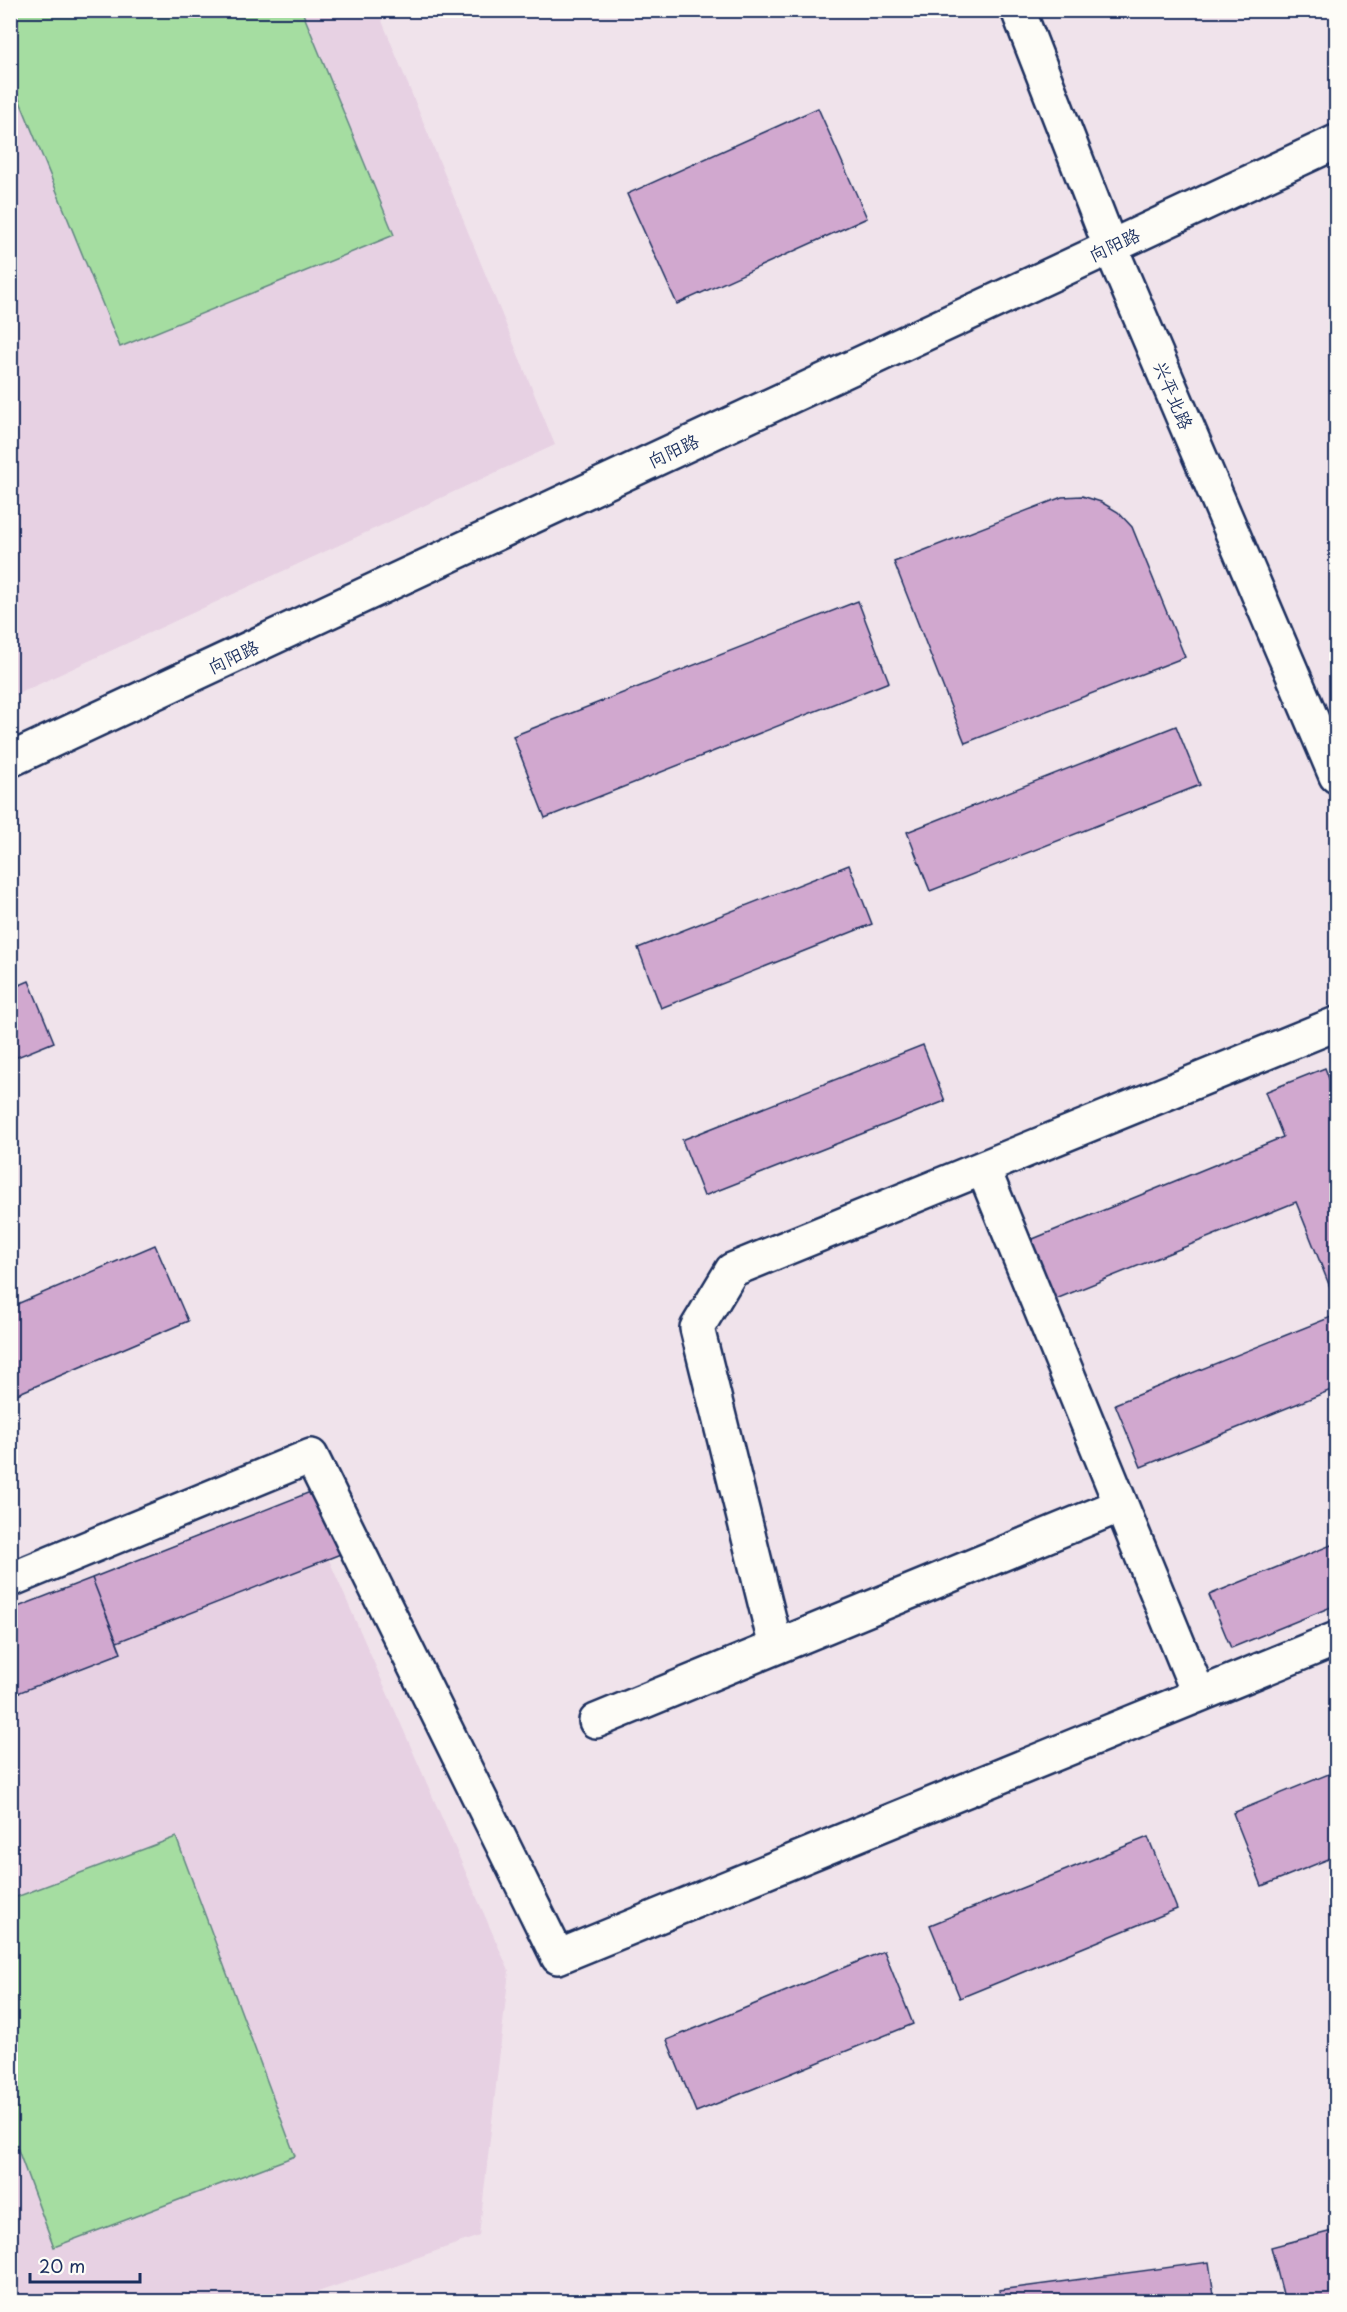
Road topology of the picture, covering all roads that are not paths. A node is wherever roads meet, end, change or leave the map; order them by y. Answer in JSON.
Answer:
{"nodes":[{"id":1,"x":1018,"y":10,"type":"edge"},
{"id":2,"x":1336,"y":141,"type":"edge"},
{"id":3,"x":1110,"y":246,"type":"junction"},
{"id":4,"x":10,"y":760,"type":"edge"},
{"id":5,"x":1336,"y":776,"type":"edge"},
{"id":6,"x":1336,"y":1024,"type":"edge"},
{"id":7,"x":983,"y":1168,"type":"junction"},
{"id":8,"x":1121,"y":1505,"type":"junction"},
{"id":9,"x":10,"y":1580,"type":"edge"},
{"id":10,"x":1336,"y":1639,"type":"edge"},
{"id":11,"x":776,"y":1647,"type":"junction"},
{"id":12,"x":1199,"y":1695,"type":"junction"},
{"id":13,"x":596,"y":1721,"type":"dead end"}],
"edges":[{"from":1,"to":3,"type":"street","name":"兴平北路"},
{"from":2,"to":3,"type":"street","name":"向阳路"},
{"from":3,"to":4,"type":"street","name":"向阳路"},
{"from":3,"to":5,"type":"street","name":"兴平北路"},
{"from":6,"to":7,"type":"street"},
{"from":7,"to":8,"type":"street"},
{"from":7,"to":11,"type":"street"},
{"from":8,"to":11,"type":"street"},
{"from":8,"to":12,"type":"street"},
{"from":9,"to":12,"type":"street"},
{"from":10,"to":12,"type":"street"},
{"from":11,"to":13,"type":"street"}]}
